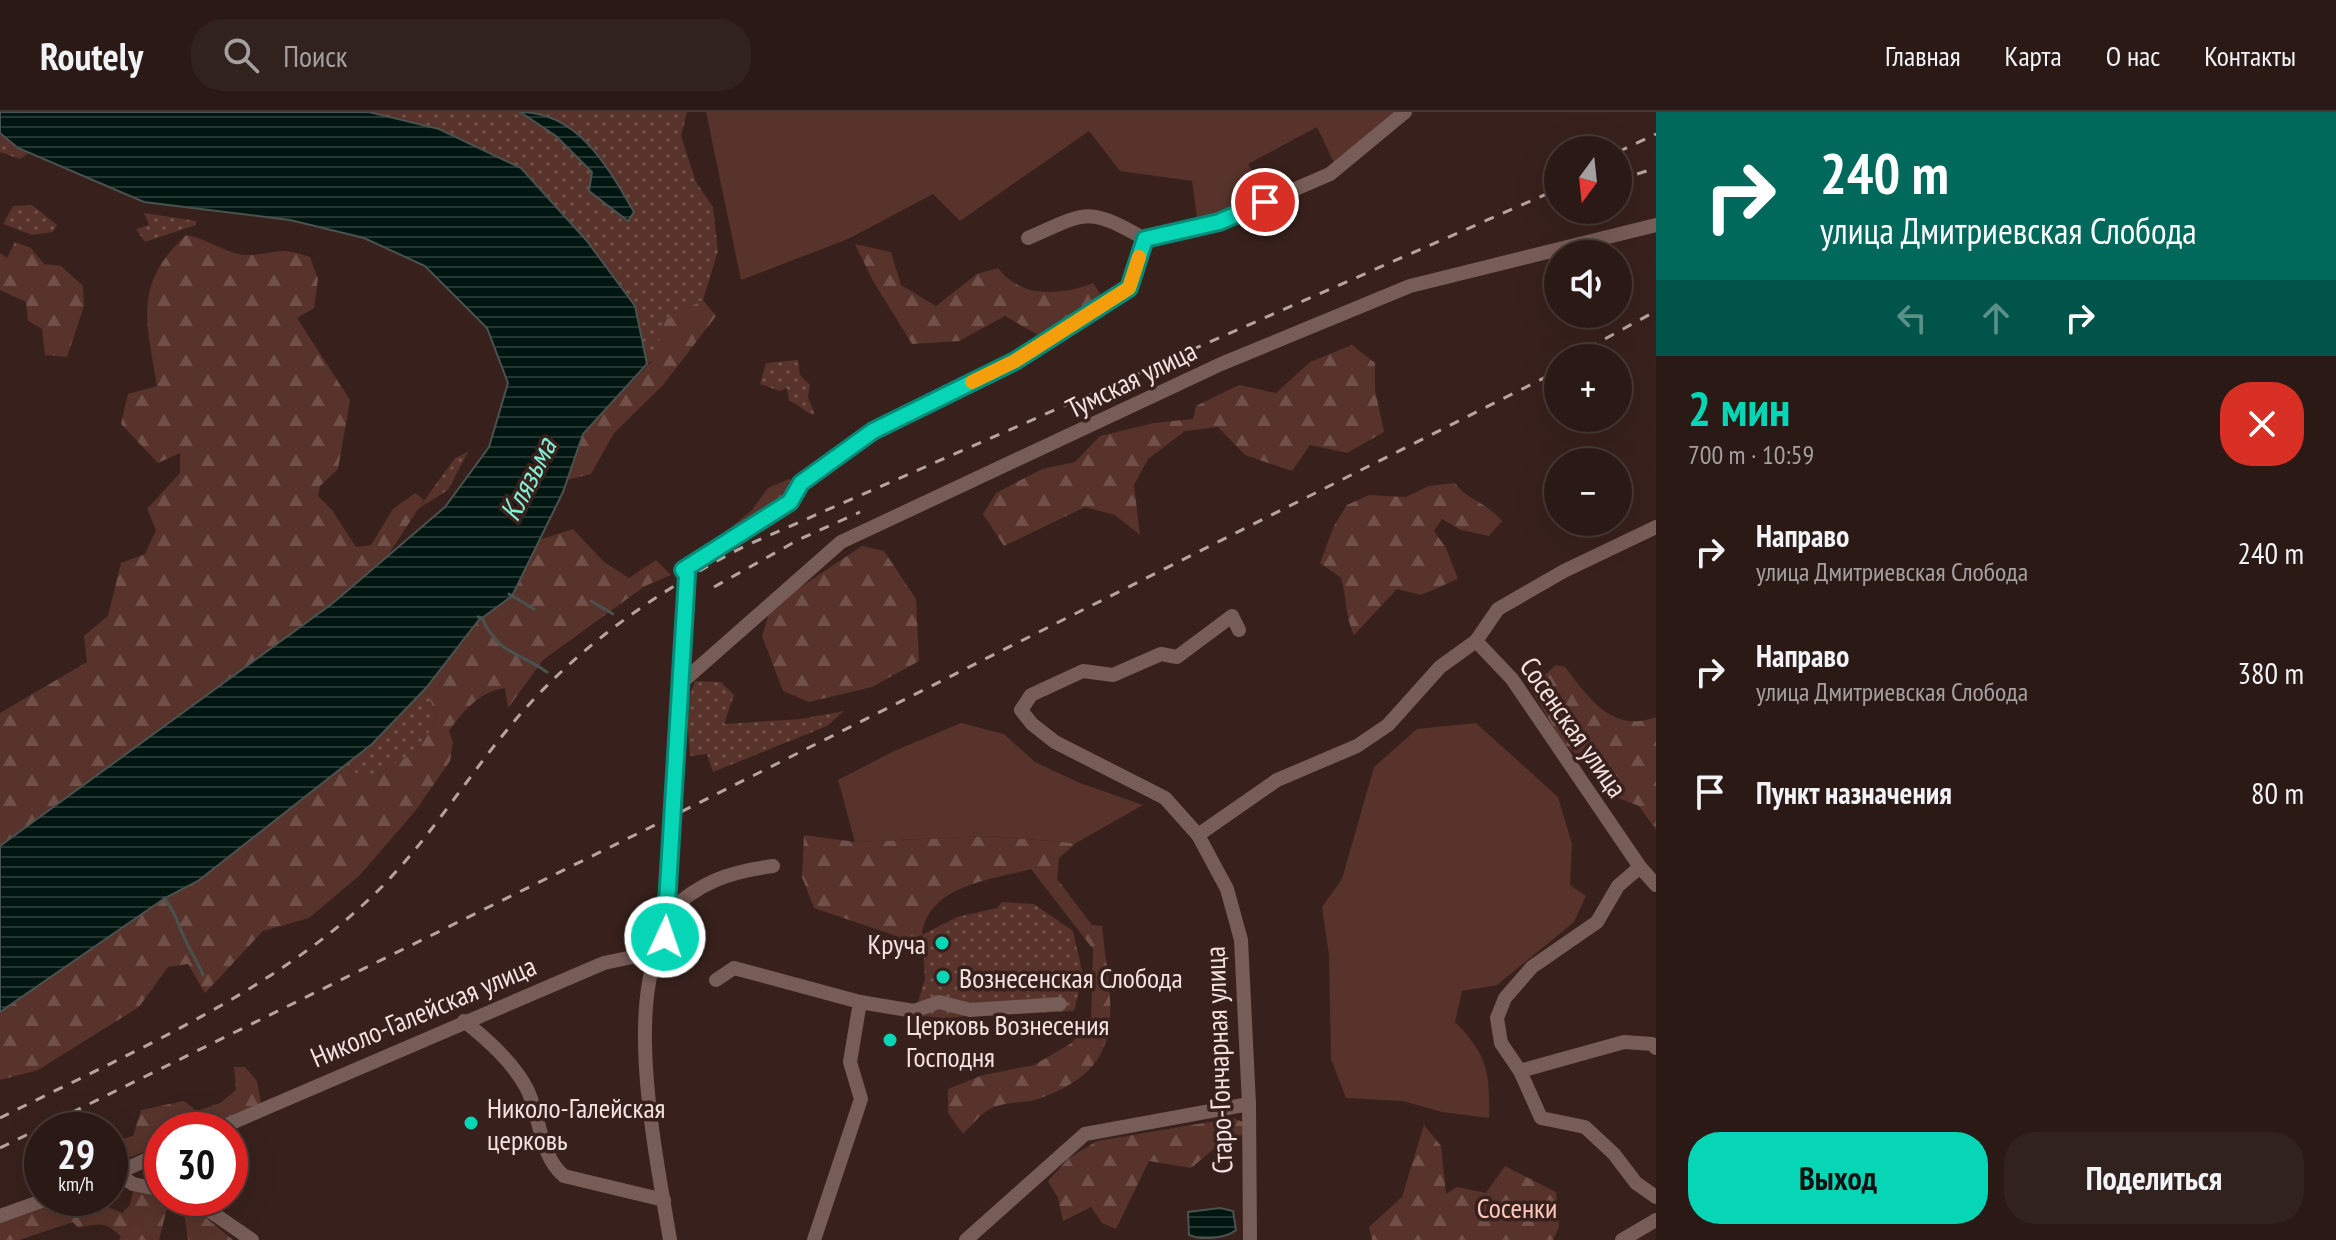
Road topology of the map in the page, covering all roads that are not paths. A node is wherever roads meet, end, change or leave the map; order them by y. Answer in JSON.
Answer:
{"nodes":[{"id":1,"x":1405,"y":112,"type":"edge"},
{"id":2,"x":1656,"y":225,"type":"edge"},
{"id":3,"x":1028,"y":238,"type":"dead end"},
{"id":4,"x":1145,"y":239,"type":"junction"},
{"id":5,"x":1656,"y":527,"type":"edge"},
{"id":6,"x":1239,"y":630,"type":"dead end"},
{"id":7,"x":1476,"y":641,"type":"junction"},
{"id":8,"x":681,"y":683,"type":"junction"},
{"id":9,"x":1198,"y":835,"type":"junction"},
{"id":10,"x":773,"y":866,"type":"dead end"},
{"id":11,"x":1640,"y":867,"type":"junction"},
{"id":12,"x":1656,"y":885,"type":"edge"},
{"id":13,"x":666,"y":914,"type":"junction"},
{"id":14,"x":656,"y":952,"type":"junction"},
{"id":15,"x":716,"y":980,"type":"dead end"},
{"id":16,"x":860,"y":1002,"type":"junction"},
{"id":17,"x":1060,"y":1004,"type":"dead end"},
{"id":18,"x":464,"y":1021,"type":"junction"},
{"id":19,"x":1656,"y":1048,"type":"edge"},
{"id":20,"x":1520,"y":1071,"type":"junction"},
{"id":21,"x":1249,"y":1104,"type":"junction"},
{"id":22,"x":248,"y":1116,"type":"edge"},
{"id":23,"x":1656,"y":1197,"type":"edge"},
{"id":24,"x":664,"y":1200,"type":"junction"},
{"id":25,"x":24,"y":1207,"type":"edge"},
{"id":26,"x":0,"y":1216,"type":"edge"},
{"id":27,"x":217,"y":1216,"type":"edge"},
{"id":28,"x":1656,"y":1220,"type":"edge"},
{"id":29,"x":972,"y":1238,"type":"edge"},
{"id":30,"x":252,"y":1240,"type":"edge"},
{"id":31,"x":670,"y":1240,"type":"edge"},
{"id":32,"x":814,"y":1240,"type":"edge"},
{"id":33,"x":1250,"y":1240,"type":"edge"},
{"id":34,"x":1622,"y":1240,"type":"edge"}],
"edges":[{"from":1,"to":4,"type":"street"},
{"from":2,"to":8,"type":"street","name":"Тумская улица"},
{"from":3,"to":4,"type":"street"},
{"from":4,"to":8,"type":"street"},
{"from":5,"to":7,"type":"street"},
{"from":6,"to":9,"type":"street","name":"Старо-Гончарная улица"},
{"from":7,"to":9,"type":"street"},
{"from":7,"to":11,"type":"street","name":"Сосенская улица"},
{"from":8,"to":13,"type":"street"},
{"from":9,"to":21,"type":"street","name":"Старо-Гончарная улица"},
{"from":10,"to":13,"type":"street"},
{"from":11,"to":12,"type":"street","name":"Сосенская улица"},
{"from":11,"to":20,"type":"street"},
{"from":13,"to":14,"type":"street"},
{"from":14,"to":18,"type":"street","name":"Николо-Галейская улица"},
{"from":14,"to":24,"type":"street"},
{"from":15,"to":16,"type":"street"},
{"from":16,"to":17,"type":"street"},
{"from":16,"to":32,"type":"street"},
{"from":18,"to":22,"type":"street","name":"Николо-Галейская улица"},
{"from":18,"to":24,"type":"street"},
{"from":19,"to":20,"type":"street"},
{"from":20,"to":23,"type":"street"},
{"from":21,"to":29,"type":"street"},
{"from":21,"to":33,"type":"street","name":"Старо-Гончарная улица"},
{"from":24,"to":31,"type":"street"},
{"from":25,"to":26,"type":"street"},
{"from":27,"to":30,"type":"street"},
{"from":28,"to":34,"type":"street"}]}
